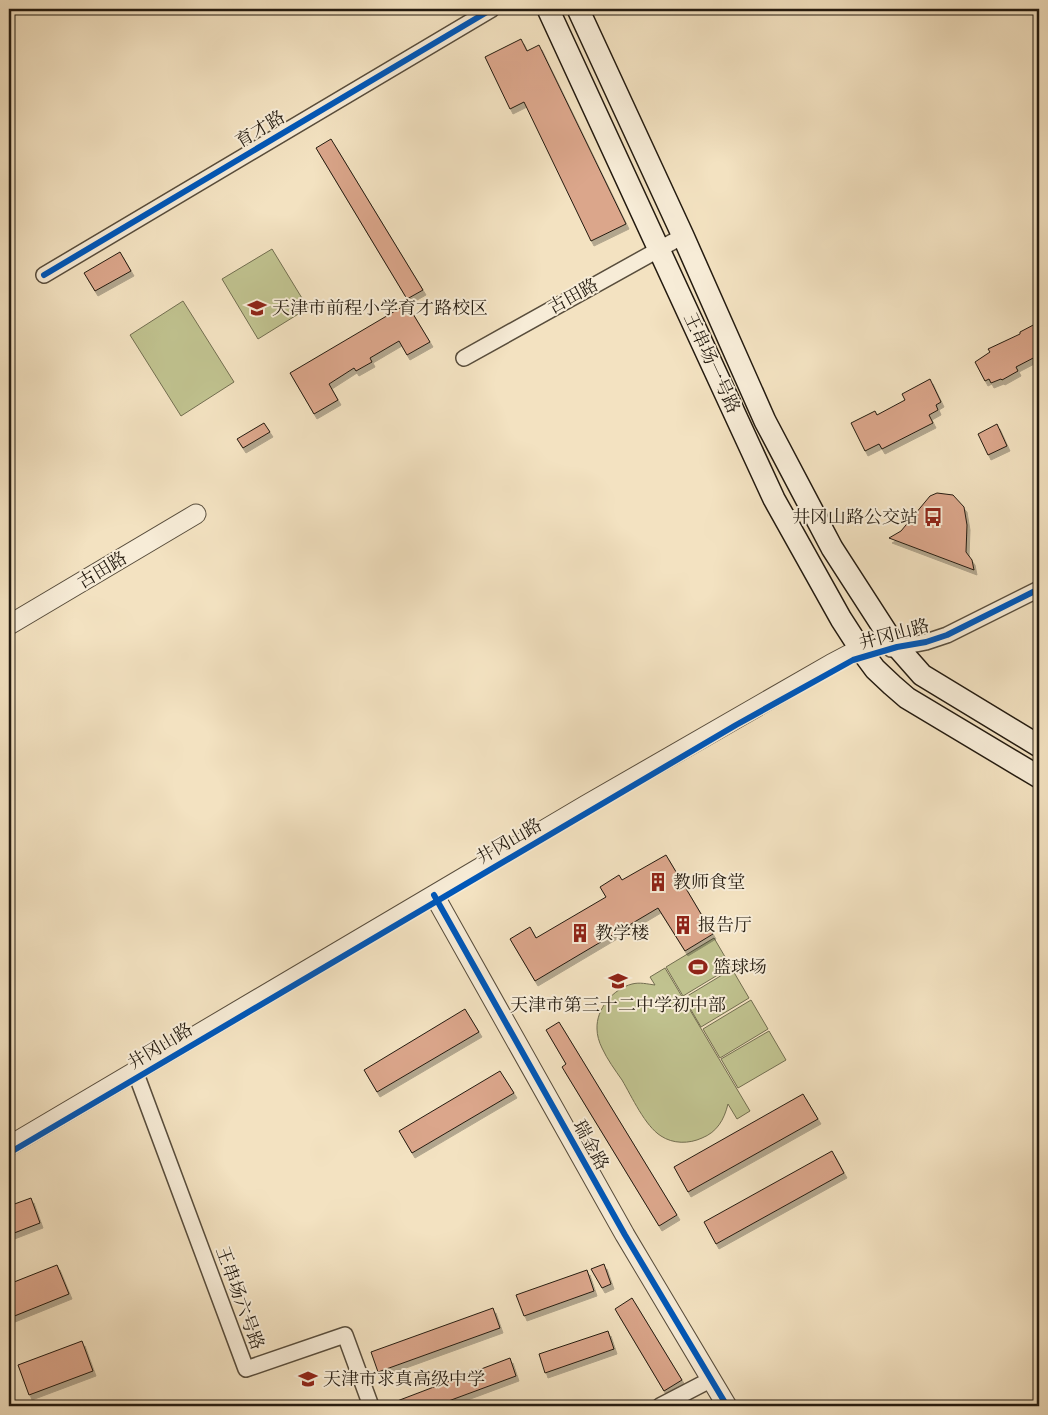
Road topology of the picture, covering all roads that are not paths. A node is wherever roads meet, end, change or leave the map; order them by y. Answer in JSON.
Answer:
{"nodes":[{"id":1,"x":492,"y":9,"type":"edge"},
{"id":2,"x":548,"y":9,"type":"edge"},
{"id":3,"x":578,"y":9,"type":"edge"},
{"id":4,"x":683,"y":236,"type":"junction"},
{"id":5,"x":659,"y":248,"type":"junction"},
{"id":6,"x":44,"y":275,"type":"dead end"},
{"id":7,"x":464,"y":358,"type":"dead end"},
{"id":8,"x":196,"y":514,"type":"dead end"},
{"id":9,"x":1039,"y":583,"type":"edge"},
{"id":10,"x":1039,"y":589,"type":"edge"},
{"id":11,"x":865,"y":598,"type":"dead end"},
{"id":12,"x":9,"y":625,"type":"edge"},
{"id":13,"x":895,"y":644,"type":"junction"},
{"id":14,"x":863,"y":653,"type":"junction"},
{"id":15,"x":1039,"y":745,"type":"edge"},
{"id":16,"x":1039,"y":776,"type":"edge"},
{"id":17,"x":436,"y":898,"type":"junction"},
{"id":18,"x":136,"y":1074,"type":"junction"},
{"id":19,"x":9,"y":1146,"type":"edge"},
{"id":20,"x":9,"y":1153,"type":"edge"},
{"id":21,"x":710,"y":1380,"type":"junction"},
{"id":22,"x":371,"y":1406,"type":"edge"},
{"id":23,"x":660,"y":1406,"type":"edge"},
{"id":24,"x":727,"y":1406,"type":"edge"}],
"edges":[{"from":1,"to":6,"type":"street","name":"育才路"},
{"from":2,"to":5,"type":"main road","name":"王串场一号路"},
{"from":3,"to":4,"type":"main road","name":"王串场一号路"},
{"from":4,"to":5,"type":"street","name":"古田路"},
{"from":4,"to":13,"type":"main road","name":"王串场一号路"},
{"from":5,"to":7,"type":"street","name":"古田路"},
{"from":5,"to":14,"type":"main road","name":"王串场一号路"},
{"from":8,"to":12,"type":"street","name":"古田路"},
{"from":9,"to":13,"type":"street","name":"井冈山路"},
{"from":10,"to":13,"type":"street","name":"井冈山路"},
{"from":11,"to":13,"type":"main road","name":"王串场一号路"},
{"from":13,"to":14,"type":"street","name":"井冈山路"},
{"from":13,"to":15,"type":"main road","name":"王串场一号路"},
{"from":14,"to":16,"type":"main road","name":"王串场一号路"},
{"from":14,"to":17,"type":"street","name":"井冈山路"},
{"from":17,"to":18,"type":"street","name":"井冈山路"},
{"from":17,"to":21,"type":"street","name":"瑞金路"},
{"from":18,"to":19,"type":"street","name":"井冈山路"},
{"from":18,"to":20,"type":"street","name":"井冈山路"},
{"from":18,"to":22,"type":"street","name":"王串场六号路"},
{"from":21,"to":23,"type":"street"},
{"from":21,"to":24,"type":"street","name":"瑞金路"}]}
